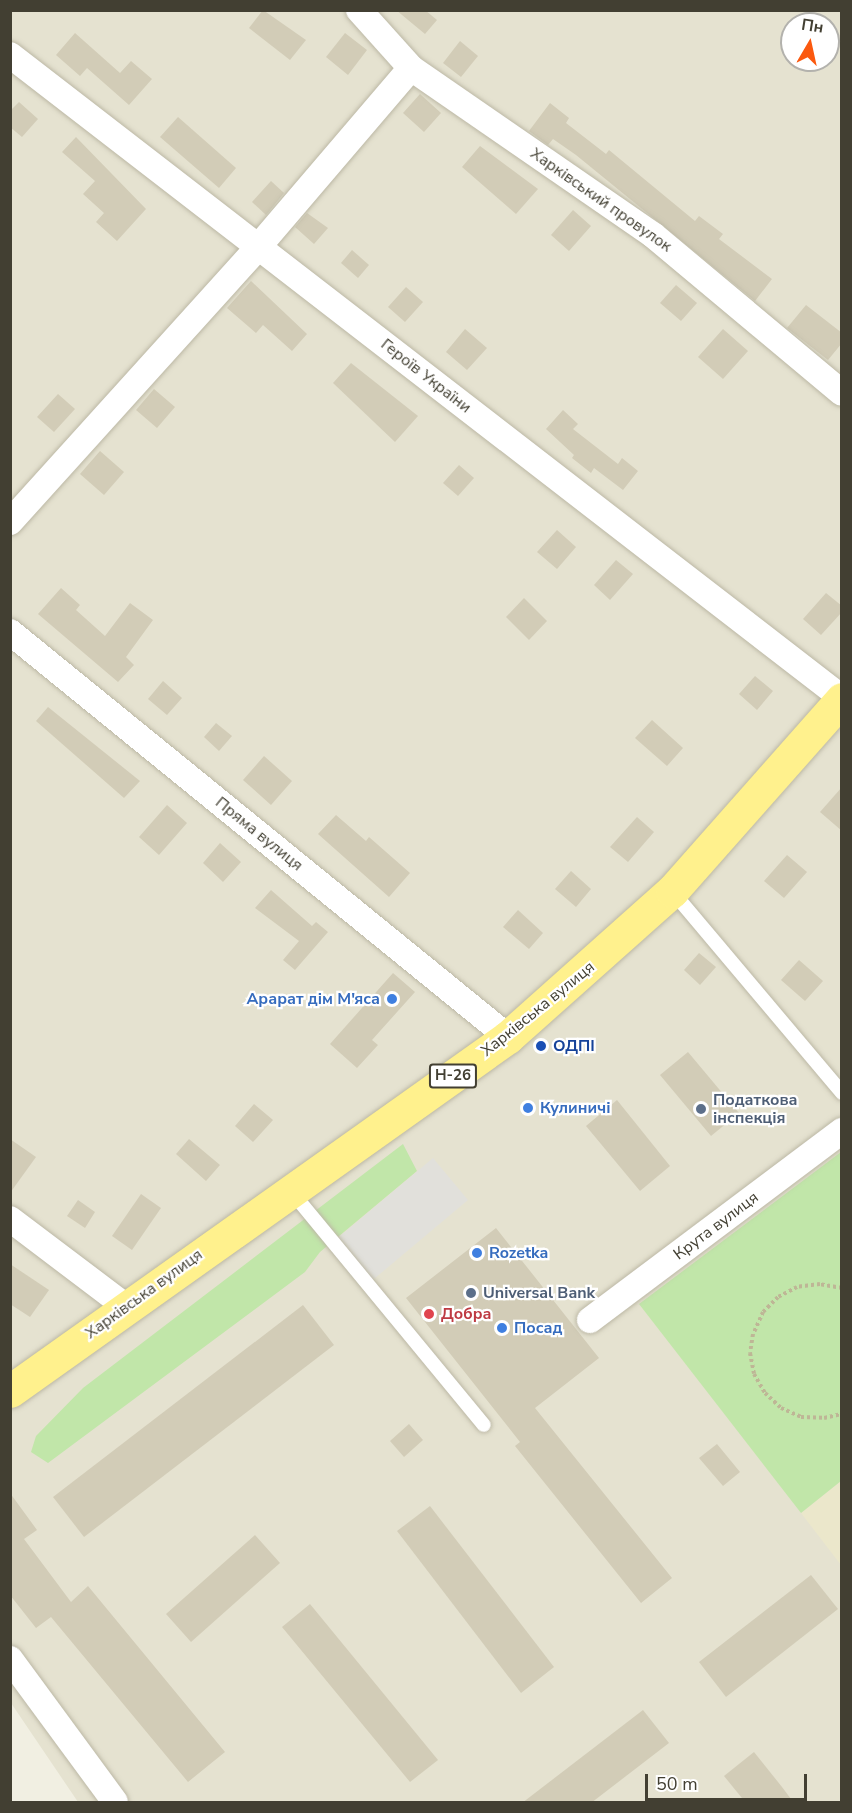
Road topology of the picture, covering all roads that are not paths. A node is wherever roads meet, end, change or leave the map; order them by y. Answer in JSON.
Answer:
{"nodes":[{"id":1,"x":359,"y":10,"type":"edge"},
{"id":2,"x":10,"y":55,"type":"edge"},
{"id":3,"x":411,"y":68,"type":"junction"},
{"id":4,"x":259,"y":246,"type":"junction"},
{"id":5,"x":842,"y":393,"type":"edge"},
{"id":6,"x":10,"y":522,"type":"edge"},
{"id":7,"x":10,"y":632,"type":"edge"},
{"id":8,"x":842,"y":698,"type":"edge"},
{"id":9,"x":672,"y":891,"type":"junction"},
{"id":10,"x":508,"y":1037,"type":"junction"},
{"id":11,"x":842,"y":1093,"type":"edge"},
{"id":12,"x":842,"y":1131,"type":"edge"},
{"id":13,"x":289,"y":1190,"type":"junction"},
{"id":14,"x":10,"y":1219,"type":"edge"},
{"id":15,"x":125,"y":1306,"type":"junction"},
{"id":16,"x":590,"y":1320,"type":"dead end"},
{"id":17,"x":10,"y":1391,"type":"edge"},
{"id":18,"x":484,"y":1425,"type":"dead end"},
{"id":19,"x":10,"y":1659,"type":"edge"},
{"id":20,"x":115,"y":1803,"type":"edge"}],
"edges":[{"from":1,"to":3,"type":"street","name":"Харківський провулок"},
{"from":2,"to":4,"type":"street","name":"Героїв України"},
{"from":3,"to":4,"type":"street"},
{"from":3,"to":5,"type":"street","name":"Харківський провулок"},
{"from":4,"to":6,"type":"street"},
{"from":4,"to":8,"type":"street","name":"Героїв України"},
{"from":7,"to":10,"type":"street","name":"Пряма вулиця"},
{"from":8,"to":9,"type":"main road","name":"Харківська вулиця","number":"Н-26"},
{"from":9,"to":10,"type":"main road","name":"Харківська вулиця","number":"Н-26"},
{"from":9,"to":11,"type":"lane"},
{"from":10,"to":13,"type":"main road","name":"Харківська вулиця","number":"Н-26"},
{"from":12,"to":16,"type":"street","name":"Крута вулиця"},
{"from":13,"to":15,"type":"main road","name":"Харківська вулиця","number":"Н-26"},
{"from":13,"to":18,"type":"lane"},
{"from":14,"to":15,"type":"street"},
{"from":15,"to":17,"type":"main road","name":"Харківська вулиця","number":"Н-26"},
{"from":19,"to":20,"type":"street"}]}
